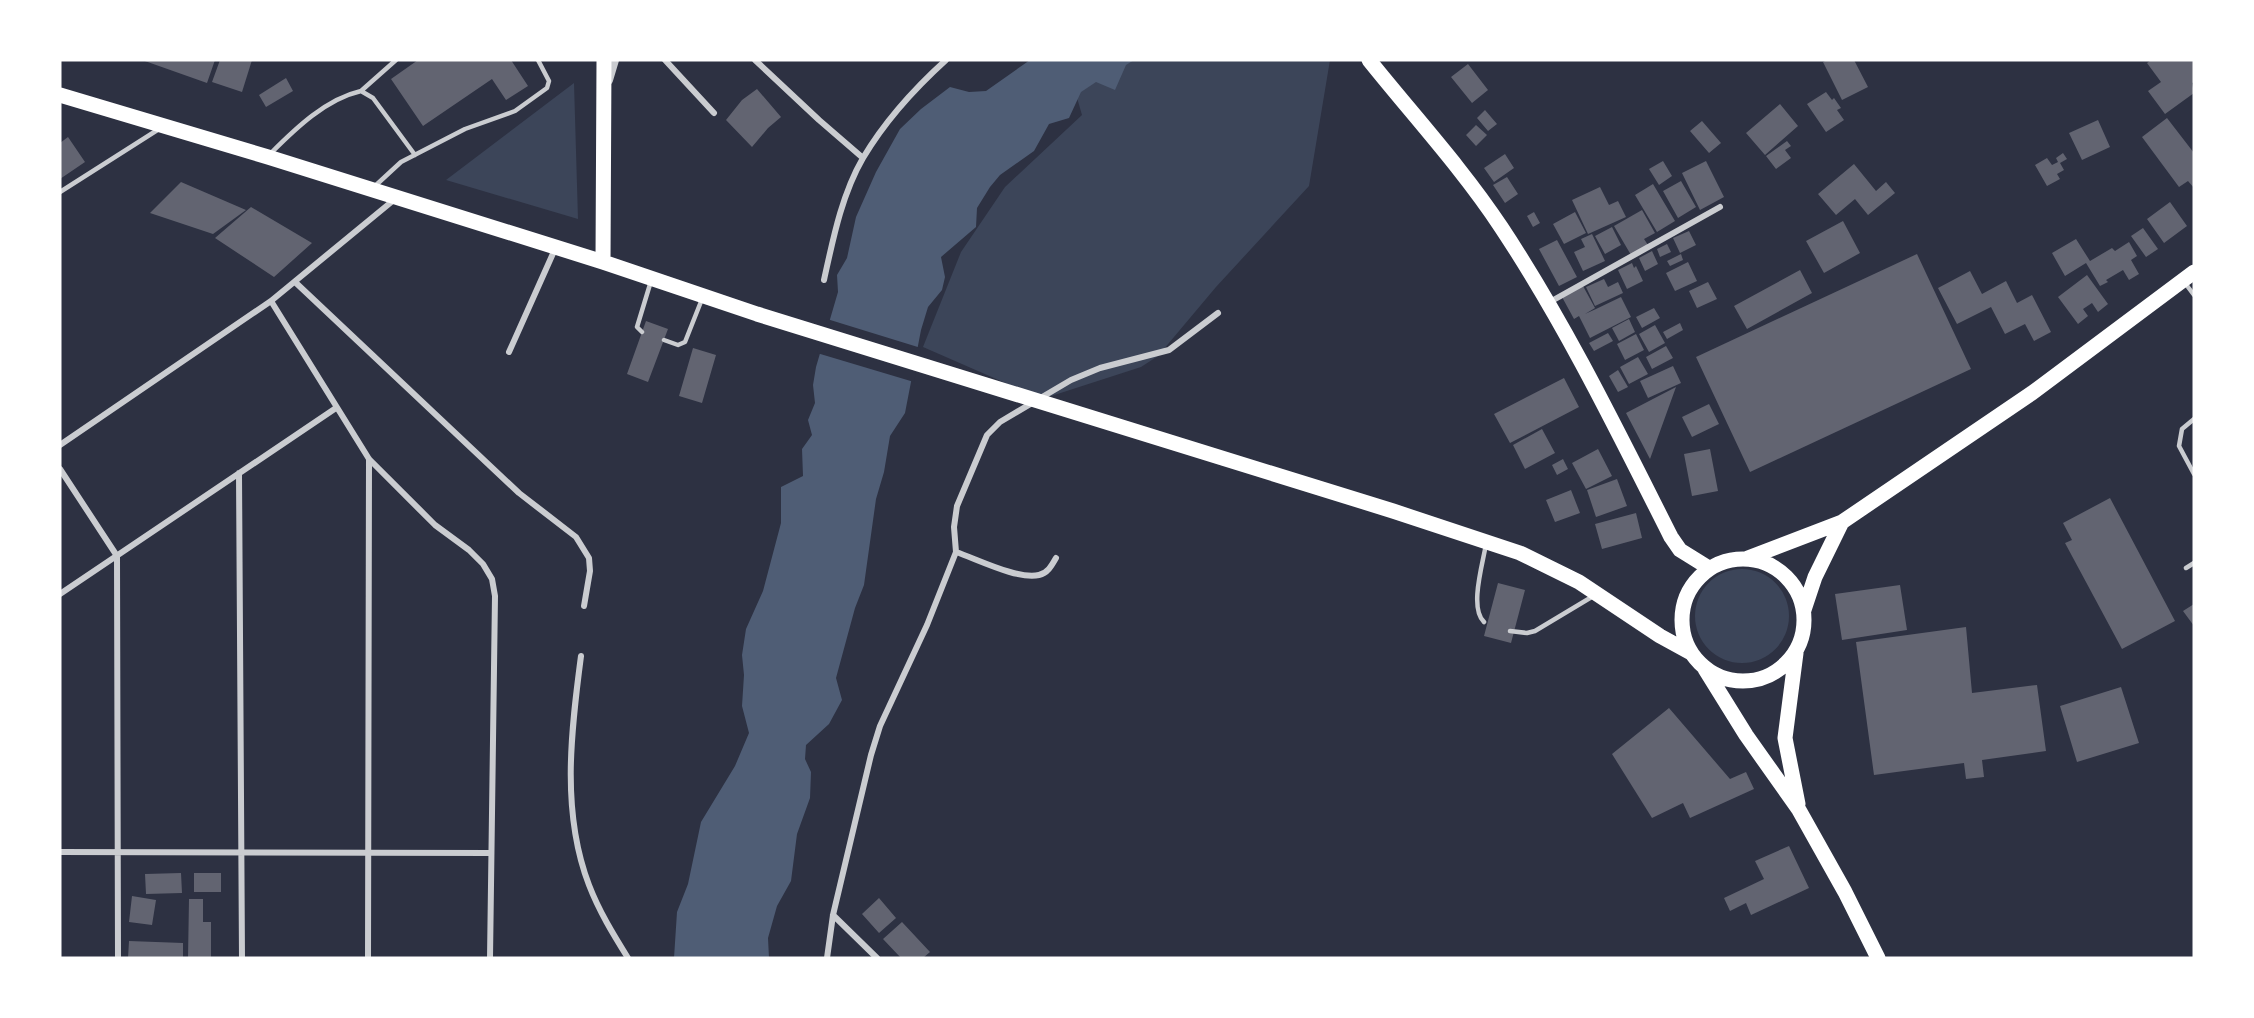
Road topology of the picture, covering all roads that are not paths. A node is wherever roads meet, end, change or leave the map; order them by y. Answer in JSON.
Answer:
{"nodes":[{"id":1,"x":396,"y":60,"type":"edge"},
{"id":2,"x":538,"y":60,"type":"edge"},
{"id":3,"x":604,"y":60,"type":"edge"},
{"id":4,"x":614,"y":60,"type":"edge"},
{"id":5,"x":665,"y":60,"type":"edge"},
{"id":6,"x":755,"y":60,"type":"edge"},
{"id":7,"x":946,"y":60,"type":"edge"},
{"id":8,"x":1369,"y":60,"type":"edge"},
{"id":9,"x":361,"y":91,"type":"junction"},
{"id":10,"x":604,"y":93,"type":"junction"},
{"id":11,"x":60,"y":95,"type":"edge"},
{"id":12,"x":714,"y":113,"type":"dead end"},
{"id":13,"x":163,"y":126,"type":"junction"},
{"id":14,"x":415,"y":155,"type":"junction"},
{"id":15,"x":268,"y":157,"type":"junction"},
{"id":16,"x":863,"y":158,"type":"junction"},
{"id":17,"x":371,"y":190,"type":"junction"},
{"id":18,"x":60,"y":192,"type":"edge"},
{"id":19,"x":396,"y":198,"type":"junction"},
{"id":20,"x":1720,"y":207,"type":"dead end"},
{"id":21,"x":555,"y":248,"type":"junction"},
{"id":22,"x":603,"y":262,"type":"junction"},
{"id":23,"x":2189,"y":276,"type":"edge"},
{"id":24,"x":651,"y":278,"type":"junction"},
{"id":25,"x":824,"y":280,"type":"dead end"},
{"id":26,"x":296,"y":282,"type":"junction"},
{"id":27,"x":2194,"y":295,"type":"edge"},
{"id":28,"x":704,"y":296,"type":"junction"},
{"id":29,"x":271,"y":301,"type":"junction"},
{"id":30,"x":1548,"y":303,"type":"junction"},
{"id":31,"x":1218,"y":313,"type":"dead end"},
{"id":32,"x":642,"y":332,"type":"dead end"},
{"id":33,"x":664,"y":340,"type":"dead end"},
{"id":34,"x":509,"y":352,"type":"dead end"},
{"id":35,"x":336,"y":408,"type":"junction"},
{"id":36,"x":2194,"y":419,"type":"edge"},
{"id":37,"x":60,"y":445,"type":"edge"},
{"id":38,"x":369,"y":459,"type":"junction"},
{"id":39,"x":60,"y":469,"type":"edge"},
{"id":40,"x":239,"y":473,"type":"junction"},
{"id":41,"x":2194,"y":474,"type":"edge"},
{"id":42,"x":1842,"y":522,"type":"junction"},
{"id":43,"x":1487,"y":543,"type":"junction"},
{"id":44,"x":956,"y":552,"type":"junction"},
{"id":45,"x":117,"y":556,"type":"junction"},
{"id":46,"x":1056,"y":558,"type":"dead end"},
{"id":47,"x":1748,"y":558,"type":"junction"},
{"id":48,"x":2194,"y":563,"type":"edge"},
{"id":49,"x":1709,"y":567,"type":"junction"},
{"id":50,"x":2186,"y":568,"type":"dead end"},
{"id":51,"x":60,"y":594,"type":"edge"},
{"id":52,"x":1597,"y":594,"type":"junction"},
{"id":53,"x":584,"y":606,"type":"dead end"},
{"id":54,"x":1804,"y":610,"type":"junction"},
{"id":55,"x":1484,"y":622,"type":"dead end"},
{"id":56,"x":1510,"y":631,"type":"dead end"},
{"id":57,"x":1796,"y":651,"type":"junction"},
{"id":58,"x":1691,"y":652,"type":"junction"},
{"id":59,"x":581,"y":656,"type":"dead end"},
{"id":60,"x":1703,"y":667,"type":"junction"},
{"id":61,"x":1799,"y":810,"type":"junction"},
{"id":62,"x":368,"y":851,"type":"junction"},
{"id":63,"x":60,"y":852,"type":"edge"},
{"id":64,"x":490,"y":852,"type":"junction"},
{"id":65,"x":118,"y":853,"type":"junction"},
{"id":66,"x":243,"y":853,"type":"junction"},
{"id":67,"x":833,"y":915,"type":"junction"},
{"id":68,"x":118,"y":958,"type":"edge"},
{"id":69,"x":242,"y":958,"type":"edge"},
{"id":70,"x":368,"y":958,"type":"edge"},
{"id":71,"x":490,"y":958,"type":"edge"},
{"id":72,"x":628,"y":958,"type":"edge"},
{"id":73,"x":827,"y":958,"type":"edge"},
{"id":74,"x":877,"y":958,"type":"edge"},
{"id":75,"x":1878,"y":958,"type":"edge"}],
"edges":[{"from":1,"to":9,"type":"lane"},
{"from":2,"to":14,"type":"lane"},
{"from":3,"to":10,"type":"main road"},
{"from":4,"to":10,"type":"street"},
{"from":5,"to":12,"type":"street"},
{"from":6,"to":16,"type":"street"},
{"from":7,"to":16,"type":"street"},
{"from":8,"to":30,"type":"main road"},
{"from":9,"to":14,"type":"lane"},
{"from":9,"to":15,"type":"lane"},
{"from":10,"to":22,"type":"main road"},
{"from":11,"to":13,"type":"main road"},
{"from":13,"to":15,"type":"main road"},
{"from":13,"to":18,"type":"lane"},
{"from":14,"to":17,"type":"lane"},
{"from":15,"to":17,"type":"main road"},
{"from":16,"to":25,"type":"street"},
{"from":17,"to":19,"type":"main road"},
{"from":19,"to":21,"type":"main road"},
{"from":19,"to":26,"type":"street"},
{"from":20,"to":30,"type":"street"},
{"from":21,"to":22,"type":"main road"},
{"from":21,"to":34,"type":"street"},
{"from":22,"to":24,"type":"main road"},
{"from":23,"to":27,"type":"lane"},
{"from":23,"to":42,"type":"main road"},
{"from":24,"to":28,"type":"main road"},
{"from":24,"to":32,"type":"lane"},
{"from":26,"to":29,"type":"street"},
{"from":26,"to":53,"type":"street"},
{"from":28,"to":33,"type":"lane"},
{"from":28,"to":43,"type":"main road"},
{"from":29,"to":35,"type":"street"},
{"from":29,"to":37,"type":"street"},
{"from":30,"to":49,"type":"main road"},
{"from":31,"to":44,"type":"street"},
{"from":35,"to":38,"type":"street"},
{"from":35,"to":40,"type":"street"},
{"from":36,"to":41,"type":"lane"},
{"from":38,"to":62,"type":"street"},
{"from":38,"to":64,"type":"street"},
{"from":39,"to":45,"type":"street"},
{"from":40,"to":45,"type":"street"},
{"from":40,"to":66,"type":"street"},
{"from":42,"to":47,"type":"main road"},
{"from":42,"to":54,"type":"main road"},
{"from":43,"to":52,"type":"main road"},
{"from":43,"to":55,"type":"lane"},
{"from":44,"to":46,"type":"street"},
{"from":44,"to":67,"type":"street"},
{"from":45,"to":51,"type":"street"},
{"from":45,"to":65,"type":"street"},
{"from":47,"to":49,"type":"main road"},
{"from":47,"to":54,"type":"main road"},
{"from":48,"to":50,"type":"lane"},
{"from":49,"to":58,"type":"main road"},
{"from":52,"to":56,"type":"lane"},
{"from":52,"to":58,"type":"main road"},
{"from":54,"to":57,"type":"main road"},
{"from":57,"to":60,"type":"main road"},
{"from":57,"to":61,"type":"main road"},
{"from":58,"to":60,"type":"main road"},
{"from":59,"to":72,"type":"street"},
{"from":60,"to":61,"type":"main road"},
{"from":61,"to":75,"type":"main road"},
{"from":62,"to":64,"type":"street"},
{"from":62,"to":66,"type":"street"},
{"from":62,"to":70,"type":"street"},
{"from":63,"to":65,"type":"street"},
{"from":64,"to":71,"type":"street"},
{"from":65,"to":66,"type":"street"},
{"from":65,"to":68,"type":"street"},
{"from":66,"to":69,"type":"street"},
{"from":67,"to":73,"type":"street"},
{"from":67,"to":74,"type":"street"}]}
